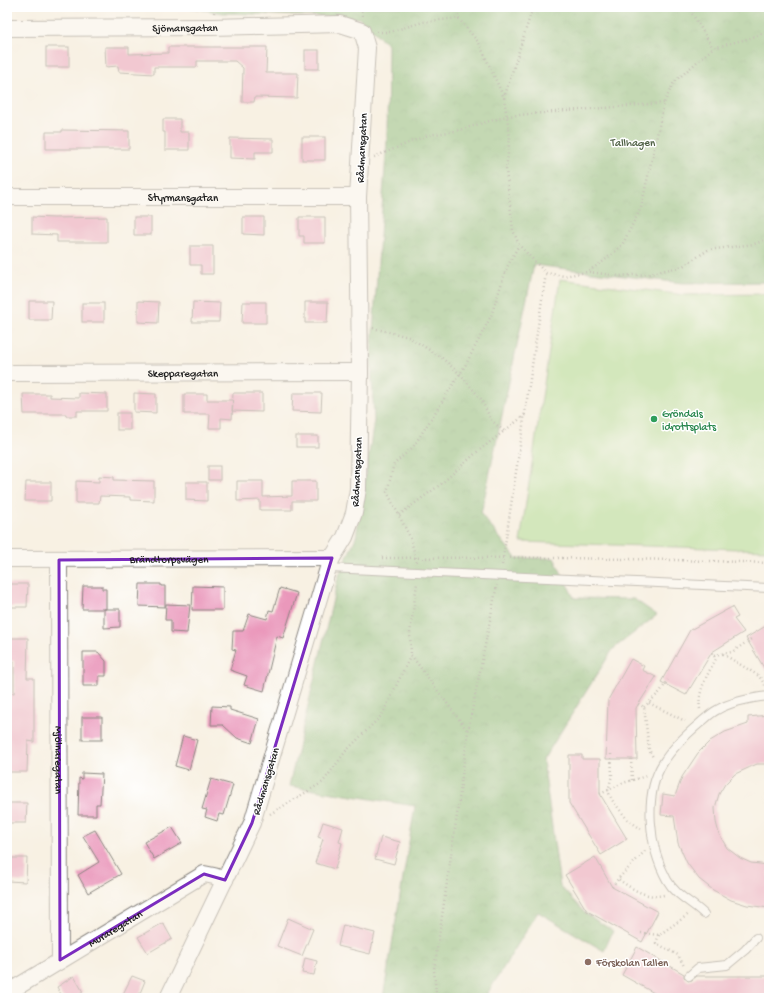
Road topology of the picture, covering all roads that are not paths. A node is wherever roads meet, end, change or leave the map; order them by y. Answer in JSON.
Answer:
{"nodes":[{"id":1,"x":7,"y":28,"type":"edge"},
{"id":2,"x":362,"y":31,"type":"joint"},
{"id":3,"x":7,"y":197,"type":"edge"},
{"id":4,"x":358,"y":197,"type":"junction"},
{"id":5,"x":360,"y":372,"type":"junction"},
{"id":6,"x":7,"y":373,"type":"edge"},
{"id":7,"x":7,"y":559,"type":"edge"},
{"id":8,"x":59,"y":560,"type":"junction"},
{"id":9,"x":330,"y":563,"type":"junction"},
{"id":10,"x":769,"y":588,"type":"edge"},
{"id":11,"x":769,"y":696,"type":"edge"},
{"id":12,"x":225,"y":880,"type":"junction"},
{"id":13,"x":701,"y":911,"type":"road end"},
{"id":14,"x":756,"y":938,"type":"dead end"},
{"id":15,"x":60,"y":960,"type":"junction"},
{"id":16,"x":689,"y":976,"type":"road end"},
{"id":17,"x":7,"y":993,"type":"edge"},
{"id":18,"x":168,"y":998,"type":"edge"}],
"edges":[{"from":1,"to":2,"type":"street","name":"Sjömansgatan"},
{"from":2,"to":4,"type":"street","name":"Rådmansgatan"},
{"from":3,"to":4,"type":"street","name":"Styrmansgatan"},
{"from":4,"to":5,"type":"street","name":"Rådmansgatan"},
{"from":5,"to":6,"type":"street","name":"Skepparegatan"},
{"from":5,"to":9,"type":"street","name":"Rådmansgatan"},
{"from":7,"to":8,"type":"street","name":"Brändtorpsvägen"},
{"from":8,"to":9,"type":"street","name":"Brändtorpsvägen"},
{"from":8,"to":15,"type":"street","name":"Mjölnaregatan"},
{"from":9,"to":10,"type":"lane"},
{"from":9,"to":12,"type":"street","name":"Rådmansgatan"},
{"from":11,"to":13,"type":"lane"},
{"from":12,"to":15,"type":"street","name":"Muraregatan"},
{"from":12,"to":18,"type":"street","name":"Rådmansgatan"},
{"from":14,"to":16,"type":"lane"},
{"from":15,"to":17,"type":"street","name":"Muraregatan"}]}
